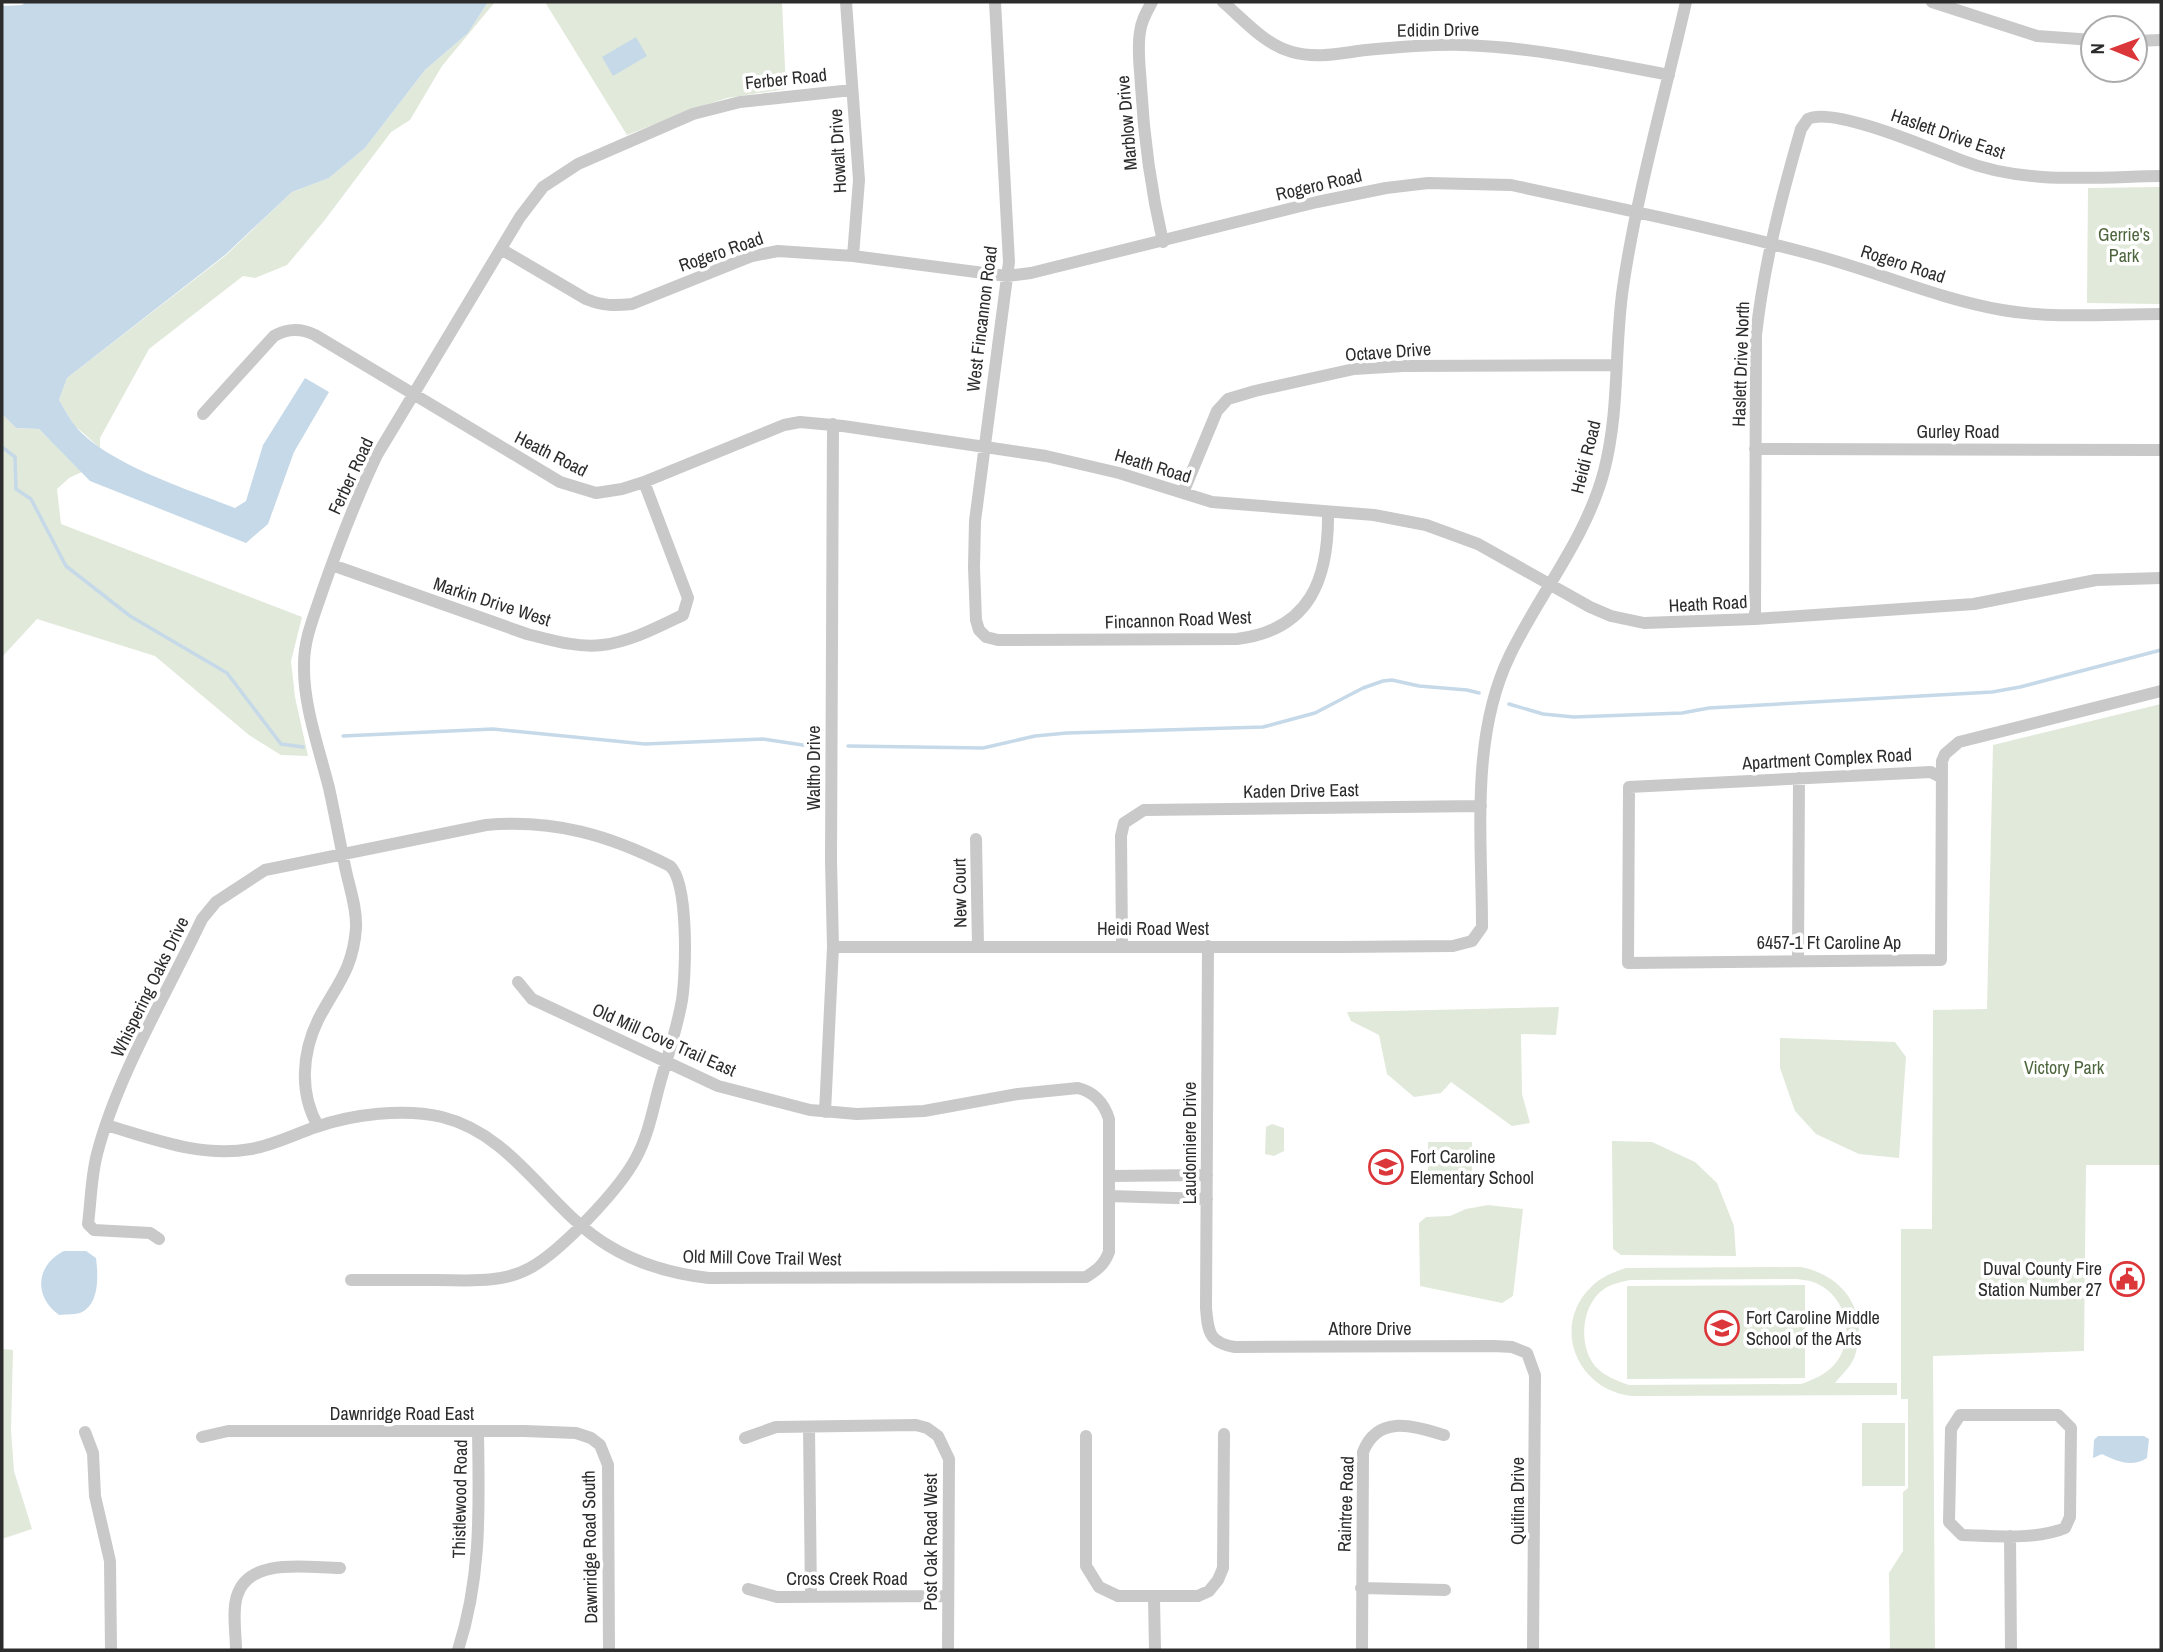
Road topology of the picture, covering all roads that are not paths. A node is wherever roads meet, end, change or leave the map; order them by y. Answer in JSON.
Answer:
{"nodes":[{"id":1,"x":846,"y":2,"type":"edge"},
{"id":2,"x":995,"y":2,"type":"edge"},
{"id":3,"x":1152,"y":2,"type":"edge"},
{"id":4,"x":1223,"y":2,"type":"edge"},
{"id":5,"x":1686,"y":2,"type":"edge"},
{"id":6,"x":1932,"y":2,"type":"edge"},
{"id":7,"x":2079,"y":39,"type":"edge"},
{"id":8,"x":1669,"y":75,"type":"junction"},
{"id":9,"x":852,"y":90,"type":"junction"},
{"id":10,"x":1808,"y":119,"type":"joint"},
{"id":11,"x":2161,"y":176,"type":"edge"},
{"id":12,"x":1638,"y":212,"type":"junction"},
{"id":13,"x":1164,"y":242,"type":"junction"},
{"id":14,"x":1770,"y":244,"type":"junction"},
{"id":15,"x":501,"y":248,"type":"junction"},
{"id":16,"x":853,"y":256,"type":"junction"},
{"id":17,"x":1007,"y":276,"type":"junction"},
{"id":18,"x":2161,"y":314,"type":"edge"},
{"id":19,"x":1617,"y":365,"type":"junction"},
{"id":20,"x":414,"y":393,"type":"junction"},
{"id":21,"x":203,"y":414,"type":"dead end"},
{"id":22,"x":833,"y":424,"type":"junction"},
{"id":23,"x":984,"y":446,"type":"junction"},
{"id":24,"x":1755,"y":449,"type":"junction"},
{"id":25,"x":2161,"y":450,"type":"edge"},
{"id":26,"x":644,"y":482,"type":"junction"},
{"id":27,"x":1183,"y":493,"type":"junction"},
{"id":28,"x":1328,"y":512,"type":"junction"},
{"id":29,"x":331,"y":565,"type":"junction"},
{"id":30,"x":2161,"y":578,"type":"edge"},
{"id":31,"x":1552,"y":585,"type":"junction"},
{"id":32,"x":1755,"y":619,"type":"junction"},
{"id":33,"x":986,"y":637,"type":"joint"},
{"id":34,"x":2161,"y":691,"type":"edge"},
{"id":35,"x":1800,"y":778,"type":"junction"},
{"id":36,"x":1942,"y":778,"type":"junction"},
{"id":37,"x":1482,"y":806,"type":"junction"},
{"id":38,"x":976,"y":839,"type":"dead end"},
{"id":39,"x":343,"y":853,"type":"junction"},
{"id":40,"x":1628,"y":872,"type":"joint"},
{"id":41,"x":1472,"y":941,"type":"joint"},
{"id":42,"x":1122,"y":946,"type":"junction"},
{"id":43,"x":1208,"y":946,"type":"junction"},
{"id":44,"x":833,"y":947,"type":"junction"},
{"id":45,"x":978,"y":947,"type":"junction"},
{"id":46,"x":1798,"y":960,"type":"junction"},
{"id":47,"x":518,"y":982,"type":"dead end"},
{"id":48,"x":666,"y":1062,"type":"junction"},
{"id":49,"x":825,"y":1112,"type":"junction"},
{"id":50,"x":106,"y":1125,"type":"junction"},
{"id":51,"x":318,"y":1126,"type":"junction"},
{"id":52,"x":1207,"y":1175,"type":"junction"},
{"id":53,"x":1109,"y":1176,"type":"junction"},
{"id":54,"x":1109,"y":1196,"type":"junction"},
{"id":55,"x":1207,"y":1199,"type":"junction"},
{"id":56,"x":581,"y":1225,"type":"junction"},
{"id":57,"x":159,"y":1239,"type":"dead end"},
{"id":58,"x":351,"y":1280,"type":"dead end"},
{"id":59,"x":1213,"y":1339,"type":"joint"},
{"id":60,"x":1527,"y":1353,"type":"joint"},
{"id":61,"x":809,"y":1427,"type":"junction"},
{"id":62,"x":478,"y":1431,"type":"junction"},
{"id":63,"x":85,"y":1432,"type":"dead end"},
{"id":64,"x":1224,"y":1434,"type":"dead end"},
{"id":65,"x":1444,"y":1435,"type":"dead end"},
{"id":66,"x":1086,"y":1436,"type":"dead end"},
{"id":67,"x":202,"y":1437,"type":"dead end"},
{"id":68,"x":745,"y":1437,"type":"dead end"},
{"id":69,"x":600,"y":1445,"type":"joint"},
{"id":70,"x":2010,"y":1536,"type":"junction"},
{"id":71,"x":340,"y":1567,"type":"dead end"},
{"id":72,"x":1362,"y":1588,"type":"junction"},
{"id":73,"x":748,"y":1589,"type":"dead end"},
{"id":74,"x":1445,"y":1590,"type":"dead end"},
{"id":75,"x":948,"y":1596,"type":"junction"},
{"id":76,"x":811,"y":1597,"type":"junction"},
{"id":77,"x":1154,"y":1598,"type":"junction"},
{"id":78,"x":111,"y":1650,"type":"edge"},
{"id":79,"x":236,"y":1650,"type":"edge"},
{"id":80,"x":458,"y":1650,"type":"edge"},
{"id":81,"x":609,"y":1650,"type":"edge"},
{"id":82,"x":948,"y":1650,"type":"edge"},
{"id":83,"x":1155,"y":1650,"type":"edge"},
{"id":84,"x":1362,"y":1650,"type":"edge"},
{"id":85,"x":1533,"y":1650,"type":"edge"},
{"id":86,"x":2011,"y":1650,"type":"edge"}],
"edges":[{"from":1,"to":9,"type":"street","name":"Howalt Drive"},
{"from":2,"to":17,"type":"street","name":"West Fincannon Road"},
{"from":3,"to":13,"type":"street","name":"Marblow Drive"},
{"from":4,"to":8,"type":"street","name":"Edidin Drive"},
{"from":5,"to":8,"type":"street","name":"Heidi Road"},
{"from":6,"to":7,"type":"street"},
{"from":8,"to":12,"type":"street","name":"Heidi Road"},
{"from":9,"to":15,"type":"street","name":"Ferber Road"},
{"from":9,"to":16,"type":"street","name":"Howalt Drive"},
{"from":10,"to":11,"type":"street","name":"Haslett Drive East"},
{"from":10,"to":14,"type":"street","name":"Haslett Drive North"},
{"from":12,"to":13,"type":"street","name":"Rogero Road"},
{"from":12,"to":14,"type":"street","name":"Rogero Road"},
{"from":12,"to":19,"type":"street","name":"Heidi Road"},
{"from":13,"to":17,"type":"street","name":"Rogero Road"},
{"from":14,"to":18,"type":"street","name":"Rogero Road"},
{"from":14,"to":24,"type":"street","name":"Haslett Drive North"},
{"from":15,"to":16,"type":"street","name":"Rogero Road"},
{"from":15,"to":20,"type":"street","name":"Ferber Road"},
{"from":16,"to":17,"type":"street","name":"Rogero Road"},
{"from":17,"to":23,"type":"street","name":"West Fincannon Road"},
{"from":19,"to":27,"type":"street","name":"Octave Drive"},
{"from":19,"to":31,"type":"street","name":"Heidi Road"},
{"from":20,"to":21,"type":"street","name":"Heath Road"},
{"from":20,"to":26,"type":"street","name":"Heath Road"},
{"from":20,"to":29,"type":"street","name":"Ferber Road"},
{"from":22,"to":23,"type":"street","name":"Heath Road"},
{"from":22,"to":26,"type":"street","name":"Heath Road"},
{"from":22,"to":44,"type":"street","name":"Waltho Drive"},
{"from":23,"to":27,"type":"street","name":"Heath Road"},
{"from":23,"to":33,"type":"street","name":"West Fincannon Road"},
{"from":24,"to":25,"type":"street","name":"Gurley Road"},
{"from":24,"to":32,"type":"street","name":"Haslett Drive North"},
{"from":26,"to":29,"type":"street","name":"Markin Drive West"},
{"from":27,"to":28,"type":"street","name":"Heath Road"},
{"from":28,"to":31,"type":"street","name":"Heath Road"},
{"from":28,"to":33,"type":"street","name":"Fincannon Road West"},
{"from":29,"to":39,"type":"street","name":"Ferber Road"},
{"from":30,"to":32,"type":"street","name":"Heath Road"},
{"from":31,"to":32,"type":"street","name":"Heath Road"},
{"from":31,"to":37,"type":"street","name":"Heidi Road"},
{"from":34,"to":36,"type":"street"},
{"from":35,"to":36,"type":"street","name":"Apartment Complex Road"},
{"from":35,"to":40,"type":"street","name":"Apartment Complex Road"},
{"from":35,"to":46,"type":"street"},
{"from":36,"to":46,"type":"street","name":"6457-1 Ft Caroline Ap"},
{"from":37,"to":41,"type":"street","name":"Heidi Road"},
{"from":37,"to":42,"type":"street","name":"Kaden Drive East"},
{"from":38,"to":45,"type":"street","name":"New Court"},
{"from":39,"to":48,"type":"street","name":"Whispering Oaks Drive"},
{"from":39,"to":50,"type":"street","name":"Whispering Oaks Drive"},
{"from":39,"to":51,"type":"street","name":"Ferber Road"},
{"from":40,"to":46,"type":"street","name":"6457-1 Ft Caroline Ap"},
{"from":41,"to":43,"type":"street","name":"Heidi Road West"},
{"from":42,"to":43,"type":"street","name":"Heidi Road West"},
{"from":42,"to":45,"type":"street","name":"Heidi Road West"},
{"from":43,"to":52,"type":"street","name":"Laudonniere Drive"},
{"from":44,"to":45,"type":"street","name":"Heidi Road West"},
{"from":44,"to":49,"type":"street","name":"Waltho Drive"},
{"from":47,"to":48,"type":"street","name":"Old Mill Cove Trail East"},
{"from":48,"to":49,"type":"street","name":"Old Mill Cove Trail East"},
{"from":48,"to":56,"type":"street"},
{"from":49,"to":53,"type":"street","name":"Old Mill Cove Trail East"},
{"from":50,"to":51,"type":"street","name":"Old Mill Cove Trail West"},
{"from":50,"to":57,"type":"street","name":"Whispering Oaks Drive"},
{"from":51,"to":56,"type":"street","name":"Old Mill Cove Trail West"},
{"from":52,"to":53,"type":"street"},
{"from":52,"to":55,"type":"street","name":"Laudonniere Drive"},
{"from":53,"to":54,"type":"street"},
{"from":54,"to":55,"type":"street"},
{"from":54,"to":56,"type":"street","name":"Old Mill Cove Trail West"},
{"from":55,"to":59,"type":"street","name":"Laudonniere Drive"},
{"from":56,"to":58,"type":"street"},
{"from":59,"to":60,"type":"street","name":"Athore Drive"},
{"from":60,"to":85,"type":"street","name":"Quitina Drive"},
{"from":61,"to":68,"type":"street"},
{"from":61,"to":75,"type":"street","name":"Post Oak Road West"},
{"from":61,"to":76,"type":"street"},
{"from":62,"to":67,"type":"street","name":"Dawnridge Road East"},
{"from":62,"to":69,"type":"street","name":"Dawnridge Road East"},
{"from":62,"to":80,"type":"street","name":"Thistlewood Road"},
{"from":63,"to":78,"type":"street"},
{"from":64,"to":77,"type":"street"},
{"from":65,"to":72,"type":"street","name":"Raintree Road"},
{"from":66,"to":77,"type":"street"},
{"from":69,"to":81,"type":"street","name":"Dawnridge Road South"},
{"from":70,"to":70,"type":"street"},
{"from":70,"to":86,"type":"street"},
{"from":71,"to":79,"type":"street"},
{"from":72,"to":74,"type":"street"},
{"from":72,"to":84,"type":"street","name":"Raintree Road"},
{"from":73,"to":76,"type":"street","name":"Cross Creek Road"},
{"from":75,"to":76,"type":"street","name":"Cross Creek Road"},
{"from":75,"to":82,"type":"street","name":"Post Oak Road West"},
{"from":77,"to":83,"type":"street"}]}
